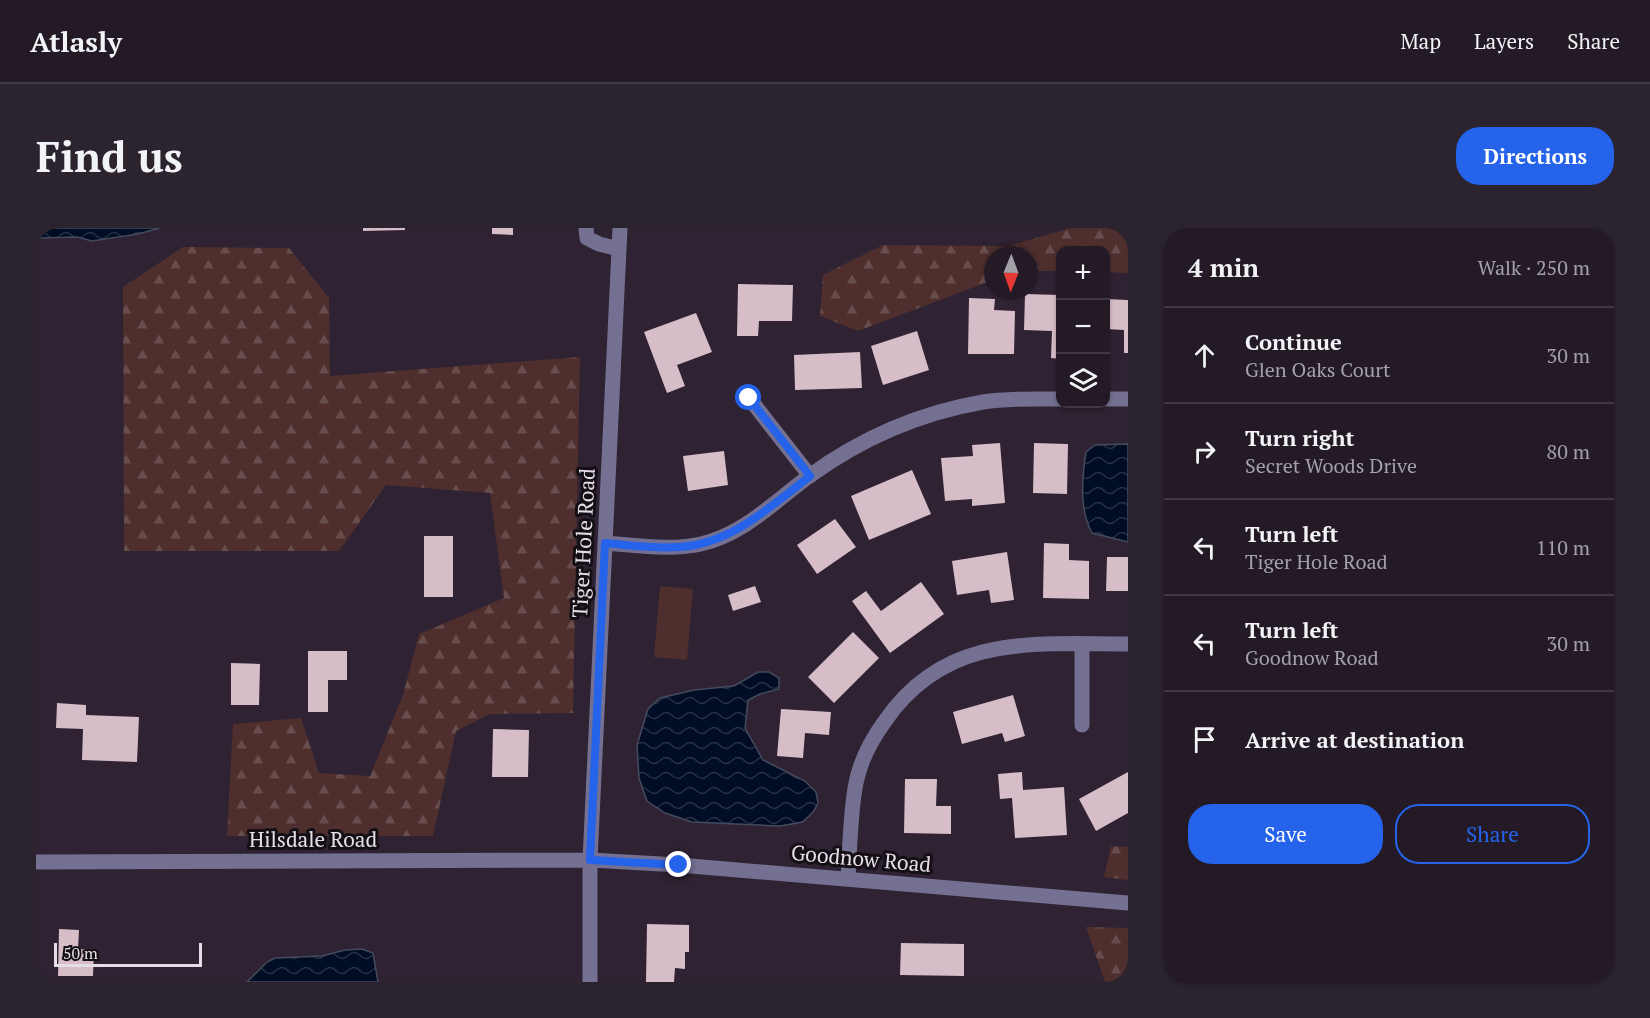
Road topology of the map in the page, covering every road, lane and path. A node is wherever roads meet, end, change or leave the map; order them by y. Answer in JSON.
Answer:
{"nodes":[{"id":1,"x":586,"y":228,"type":"edge"},
{"id":2,"x":621,"y":228,"type":"edge"},
{"id":3,"x":620,"y":249,"type":"junction"},
{"id":4,"x":749,"y":398,"type":"dead end"},
{"id":5,"x":1056,"y":399,"type":"edge"},
{"id":6,"x":1110,"y":399,"type":"edge"},
{"id":7,"x":1128,"y":399,"type":"edge"},
{"id":8,"x":810,"y":476,"type":"junction"},
{"id":9,"x":605,"y":543,"type":"junction"},
{"id":10,"x":1082,"y":644,"type":"junction"},
{"id":11,"x":1128,"y":644,"type":"edge"},
{"id":12,"x":1082,"y":725,"type":"dead end"},
{"id":13,"x":590,"y":860,"type":"junction"},
{"id":14,"x":36,"y":862,"type":"edge"},
{"id":15,"x":848,"y":879,"type":"junction"},
{"id":16,"x":1128,"y":903,"type":"edge"},
{"id":17,"x":590,"y":982,"type":"edge"}],
"edges":[{"from":1,"to":3,"type":"street"},
{"from":2,"to":3,"type":"street","name":"Tiger Hole Road"},
{"from":3,"to":9,"type":"street","name":"Tiger Hole Road"},
{"from":4,"to":8,"type":"street"},
{"from":5,"to":8,"type":"street"},
{"from":6,"to":7,"type":"street"},
{"from":8,"to":9,"type":"street"},
{"from":9,"to":13,"type":"street","name":"Tiger Hole Road"},
{"from":10,"to":11,"type":"street"},
{"from":10,"to":12,"type":"street"},
{"from":10,"to":15,"type":"street"},
{"from":13,"to":14,"type":"street","name":"Hilsdale Road"},
{"from":13,"to":15,"type":"street","name":"Goodnow Road"},
{"from":13,"to":17,"type":"street","name":"Tiger Hole Road"},
{"from":15,"to":16,"type":"street","name":"Goodnow Road"}]}
